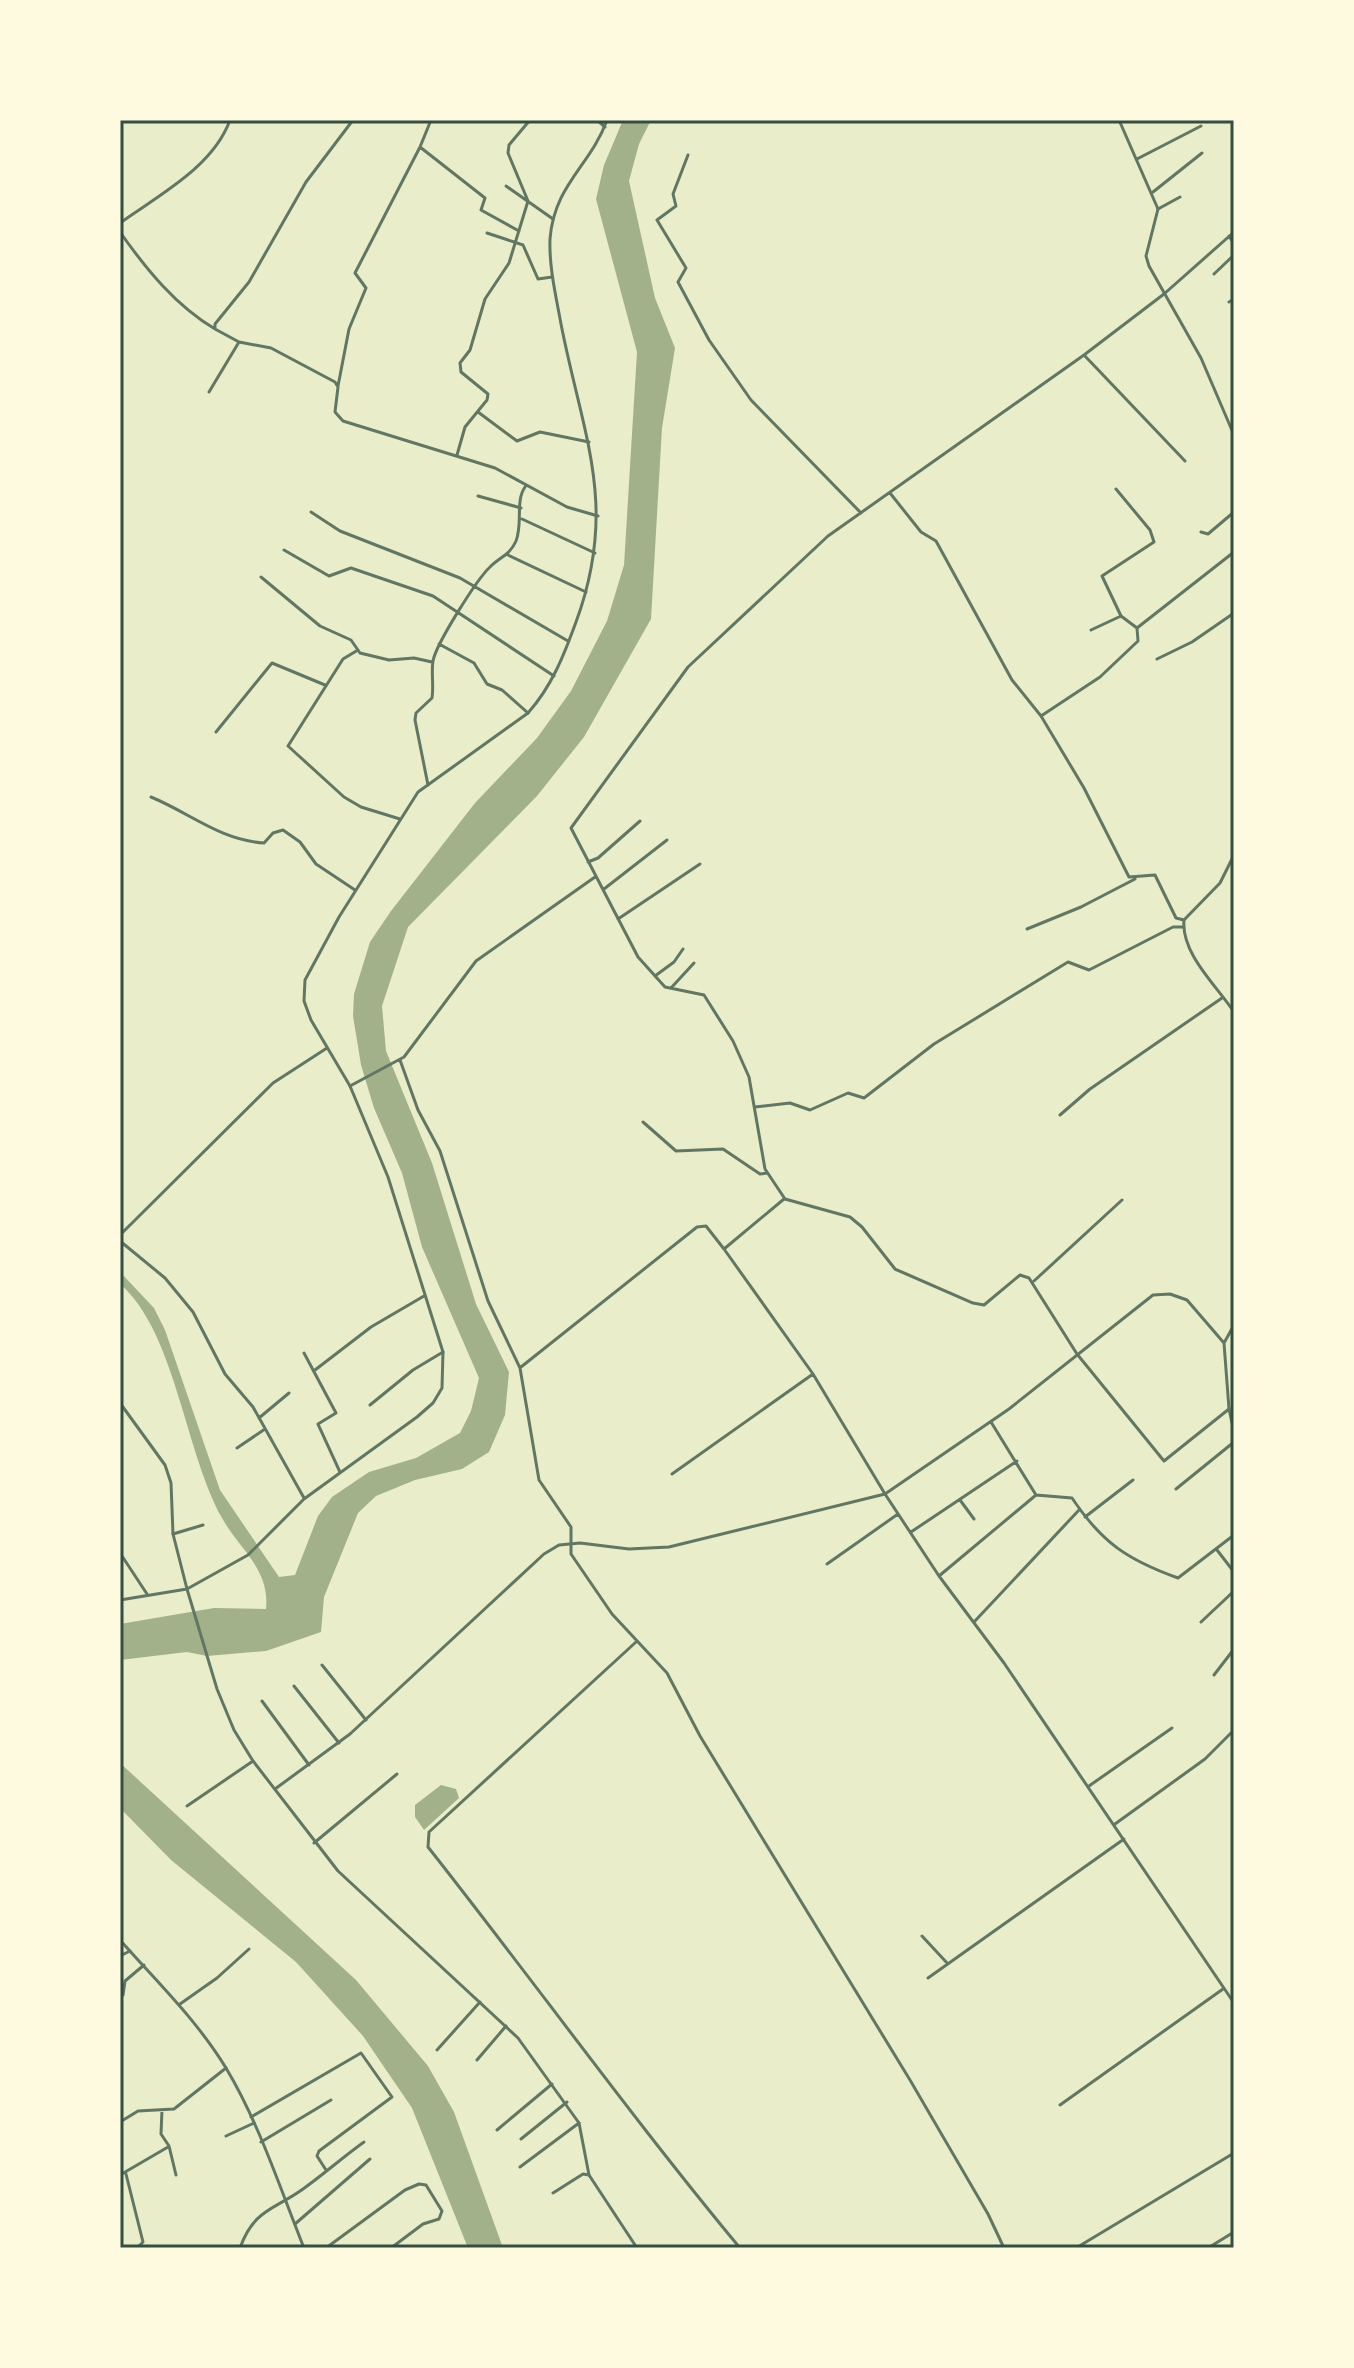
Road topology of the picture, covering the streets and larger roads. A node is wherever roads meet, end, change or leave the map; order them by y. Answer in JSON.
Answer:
{"nodes":[{"id":1,"x":230,"y":120,"type":"edge"},
{"id":2,"x":353,"y":120,"type":"edge"},
{"id":3,"x":431,"y":120,"type":"edge"},
{"id":4,"x":520,"y":120,"type":"edge"},
{"id":5,"x":530,"y":120,"type":"edge"},
{"id":6,"x":597,"y":120,"type":"edge"},
{"id":7,"x":607,"y":120,"type":"edge"},
{"id":8,"x":1119,"y":120,"type":"edge"},
{"id":9,"x":525,"y":124,"type":"junction"},
{"id":10,"x":1201,"y":126,"type":"dead end"},
{"id":11,"x":605,"y":127,"type":"junction"},
{"id":12,"x":420,"y":147,"type":"junction"},
{"id":13,"x":1202,"y":153,"type":"dead end"},
{"id":14,"x":688,"y":155,"type":"dead end"},
{"id":15,"x":1137,"y":159,"type":"junction"},
{"id":16,"x":506,"y":186,"type":"dead end"},
{"id":17,"x":1153,"y":192,"type":"junction"},
{"id":18,"x":1180,"y":197,"type":"dead end"},
{"id":19,"x":528,"y":201,"type":"junction"},
{"id":20,"x":1158,"y":209,"type":"junction"},
{"id":21,"x":553,"y":219,"type":"junction"},
{"id":22,"x":120,"y":223,"type":"edge"},
{"id":23,"x":519,"y":231,"type":"junction"},
{"id":24,"x":120,"y":232,"type":"edge"},
{"id":25,"x":1234,"y":232,"type":"edge"},
{"id":26,"x":487,"y":233,"type":"dead end"},
{"id":27,"x":1229,"y":236,"type":"junction"},
{"id":28,"x":516,"y":243,"type":"junction"},
{"id":29,"x":1234,"y":244,"type":"edge"},
{"id":30,"x":1234,"y":255,"type":"edge"},
{"id":31,"x":1214,"y":274,"type":"dead end"},
{"id":32,"x":552,"y":277,"type":"junction"},
{"id":33,"x":1164,"y":294,"type":"junction"},
{"id":34,"x":1234,"y":299,"type":"edge"},
{"id":35,"x":1229,"y":302,"type":"dead end"},
{"id":36,"x":215,"y":329,"type":"junction"},
{"id":37,"x":239,"y":342,"type":"junction"},
{"id":38,"x":1084,"y":355,"type":"junction"},
{"id":39,"x":338,"y":387,"type":"junction"},
{"id":40,"x":209,"y":392,"type":"dead end"},
{"id":41,"x":478,"y":412,"type":"junction"},
{"id":42,"x":1234,"y":435,"type":"edge"},
{"id":43,"x":589,"y":442,"type":"junction"},
{"id":44,"x":457,"y":455,"type":"junction"},
{"id":45,"x":1185,"y":461,"type":"dead end"},
{"id":46,"x":526,"y":486,"type":"junction"},
{"id":47,"x":1116,"y":489,"type":"dead end"},
{"id":48,"x":890,"y":493,"type":"junction"},
{"id":49,"x":478,"y":496,"type":"dead end"},
{"id":50,"x":521,"y":508,"type":"junction"},
{"id":51,"x":311,"y":512,"type":"dead end"},
{"id":52,"x":1234,"y":512,"type":"edge"},
{"id":53,"x":861,"y":513,"type":"junction"},
{"id":54,"x":598,"y":516,"type":"junction"},
{"id":55,"x":522,"y":519,"type":"junction"},
{"id":56,"x":1201,"y":532,"type":"dead end"},
{"id":57,"x":284,"y":550,"type":"dead end"},
{"id":58,"x":1234,"y":552,"type":"edge"},
{"id":59,"x":595,"y":553,"type":"junction"},
{"id":60,"x":508,"y":555,"type":"junction"},
{"id":61,"x":261,"y":577,"type":"dead end"},
{"id":62,"x":475,"y":588,"type":"junction"},
{"id":63,"x":586,"y":592,"type":"junction"},
{"id":64,"x":1234,"y":613,"type":"edge"},
{"id":65,"x":459,"y":616,"type":"junction"},
{"id":66,"x":1121,"y":616,"type":"junction"},
{"id":67,"x":1137,"y":628,"type":"junction"},
{"id":68,"x":1091,"y":630,"type":"dead end"},
{"id":69,"x":568,"y":641,"type":"junction"},
{"id":70,"x":439,"y":644,"type":"junction"},
{"id":71,"x":358,"y":650,"type":"junction"},
{"id":72,"x":1157,"y":659,"type":"dead end"},
{"id":73,"x":432,"y":662,"type":"junction"},
{"id":74,"x":554,"y":676,"type":"junction"},
{"id":75,"x":325,"y":685,"type":"junction"},
{"id":76,"x":528,"y":713,"type":"junction"},
{"id":77,"x":1041,"y":716,"type":"junction"},
{"id":78,"x":216,"y":732,"type":"dead end"},
{"id":79,"x":428,"y":785,"type":"junction"},
{"id":80,"x":151,"y":797,"type":"dead end"},
{"id":81,"x":400,"y":819,"type":"junction"},
{"id":82,"x":640,"y":821,"type":"dead end"},
{"id":83,"x":667,"y":840,"type":"dead end"},
{"id":84,"x":1234,"y":855,"type":"edge"},
{"id":85,"x":588,"y":862,"type":"junction"},
{"id":86,"x":700,"y":864,"type":"dead end"},
{"id":87,"x":595,"y":877,"type":"junction"},
{"id":88,"x":1135,"y":879,"type":"junction"},
{"id":89,"x":355,"y":890,"type":"junction"},
{"id":90,"x":603,"y":890,"type":"junction"},
{"id":91,"x":618,"y":919,"type":"junction"},
{"id":92,"x":1184,"y":920,"type":"junction"},
{"id":93,"x":1183,"y":927,"type":"junction"},
{"id":94,"x":1027,"y":929,"type":"dead end"},
{"id":95,"x":683,"y":949,"type":"dead end"},
{"id":96,"x":694,"y":963,"type":"dead end"},
{"id":97,"x":655,"y":977,"type":"junction"},
{"id":98,"x":671,"y":988,"type":"junction"},
{"id":99,"x":1224,"y":997,"type":"junction"},
{"id":100,"x":1234,"y":1012,"type":"edge"},
{"id":101,"x":328,"y":1048,"type":"junction"},
{"id":102,"x":399,"y":1060,"type":"junction"},
{"id":103,"x":350,"y":1086,"type":"junction"},
{"id":104,"x":755,"y":1107,"type":"junction"},
{"id":105,"x":1060,"y":1115,"type":"dead end"},
{"id":106,"x":643,"y":1122,"type":"dead end"},
{"id":107,"x":767,"y":1173,"type":"junction"},
{"id":108,"x":785,"y":1199,"type":"junction"},
{"id":109,"x":1122,"y":1200,"type":"dead end"},
{"id":110,"x":120,"y":1238,"type":"edge"},
{"id":111,"x":724,"y":1249,"type":"junction"},
{"id":112,"x":1034,"y":1281,"type":"junction"},
{"id":113,"x":424,"y":1296,"type":"junction"},
{"id":114,"x":1234,"y":1325,"type":"edge"},
{"id":115,"x":1224,"y":1343,"type":"junction"},
{"id":116,"x":443,"y":1352,"type":"junction"},
{"id":117,"x":304,"y":1353,"type":"dead end"},
{"id":118,"x":1077,"y":1354,"type":"junction"},
{"id":119,"x":520,"y":1368,"type":"junction"},
{"id":120,"x":314,"y":1370,"type":"junction"},
{"id":121,"x":813,"y":1374,"type":"junction"},
{"id":122,"x":289,"y":1393,"type":"dead end"},
{"id":123,"x":120,"y":1403,"type":"edge"},
{"id":124,"x":370,"y":1405,"type":"dead end"},
{"id":125,"x":1229,"y":1409,"type":"junction"},
{"id":126,"x":259,"y":1418,"type":"junction"},
{"id":127,"x":991,"y":1422,"type":"junction"},
{"id":128,"x":265,"y":1429,"type":"junction"},
{"id":129,"x":1234,"y":1432,"type":"edge"},
{"id":130,"x":1234,"y":1442,"type":"edge"},
{"id":131,"x":237,"y":1448,"type":"dead end"},
{"id":132,"x":1017,"y":1461,"type":"junction"},
{"id":133,"x":340,"y":1472,"type":"junction"},
{"id":134,"x":672,"y":1474,"type":"dead end"},
{"id":135,"x":1133,"y":1480,"type":"dead end"},
{"id":136,"x":1176,"y":1489,"type":"dead end"},
{"id":137,"x":885,"y":1494,"type":"junction"},
{"id":138,"x":1036,"y":1495,"type":"junction"},
{"id":139,"x":304,"y":1499,"type":"junction"},
{"id":140,"x":960,"y":1500,"type":"junction"},
{"id":141,"x":1079,"y":1510,"type":"junction"},
{"id":142,"x":898,"y":1514,"type":"junction"},
{"id":143,"x":1085,"y":1517,"type":"junction"},
{"id":144,"x":974,"y":1519,"type":"dead end"},
{"id":145,"x":203,"y":1525,"type":"dead end"},
{"id":146,"x":911,"y":1532,"type":"junction"},
{"id":147,"x":173,"y":1534,"type":"junction"},
{"id":148,"x":1234,"y":1535,"type":"edge"},
{"id":149,"x":570,"y":1544,"type":"junction"},
{"id":150,"x":1217,"y":1550,"type":"junction"},
{"id":151,"x":120,"y":1553,"type":"edge"},
{"id":152,"x":827,"y":1564,"type":"dead end"},
{"id":153,"x":1234,"y":1572,"type":"edge"},
{"id":154,"x":939,"y":1576,"type":"junction"},
{"id":155,"x":187,"y":1589,"type":"junction"},
{"id":156,"x":1234,"y":1591,"type":"edge"},
{"id":157,"x":147,"y":1594,"type":"junction"},
{"id":158,"x":120,"y":1600,"type":"edge"},
{"id":159,"x":975,"y":1621,"type":"junction"},
{"id":160,"x":1201,"y":1622,"type":"dead end"},
{"id":161,"x":636,"y":1642,"type":"junction"},
{"id":162,"x":1234,"y":1649,"type":"edge"},
{"id":163,"x":322,"y":1665,"type":"dead end"},
{"id":164,"x":1214,"y":1675,"type":"dead end"},
{"id":165,"x":294,"y":1686,"type":"dead end"},
{"id":166,"x":262,"y":1701,"type":"dead end"},
{"id":167,"x":366,"y":1720,"type":"junction"},
{"id":168,"x":1172,"y":1728,"type":"dead end"},
{"id":169,"x":1234,"y":1730,"type":"edge"},
{"id":170,"x":339,"y":1743,"type":"junction"},
{"id":171,"x":253,"y":1761,"type":"junction"},
{"id":172,"x":309,"y":1765,"type":"junction"},
{"id":173,"x":397,"y":1774,"type":"dead end"},
{"id":174,"x":1089,"y":1786,"type":"junction"},
{"id":175,"x":275,"y":1789,"type":"junction"},
{"id":176,"x":187,"y":1806,"type":"dead end"},
{"id":177,"x":1115,"y":1824,"type":"junction"},
{"id":178,"x":1124,"y":1839,"type":"junction"},
{"id":179,"x":314,"y":1843,"type":"junction"},
{"id":180,"x":922,"y":1936,"type":"dead end"},
{"id":181,"x":120,"y":1940,"type":"edge"},
{"id":182,"x":249,"y":1949,"type":"dead end"},
{"id":183,"x":130,"y":1951,"type":"junction"},
{"id":184,"x":120,"y":1956,"type":"edge"},
{"id":185,"x":948,"y":1964,"type":"junction"},
{"id":186,"x":144,"y":1965,"type":"junction"},
{"id":187,"x":928,"y":1978,"type":"dead end"},
{"id":188,"x":1223,"y":1989,"type":"junction"},
{"id":189,"x":123,"y":1995,"type":"dead end"},
{"id":190,"x":480,"y":2002,"type":"junction"},
{"id":191,"x":1234,"y":2003,"type":"edge"},
{"id":192,"x":180,"y":2004,"type":"junction"},
{"id":193,"x":506,"y":2026,"type":"junction"},
{"id":194,"x":437,"y":2050,"type":"dead end"},
{"id":195,"x":477,"y":2060,"type":"dead end"},
{"id":196,"x":226,"y":2068,"type":"junction"},
{"id":197,"x":552,"y":2084,"type":"junction"},
{"id":198,"x":331,"y":2100,"type":"dead end"},
{"id":199,"x":567,"y":2102,"type":"junction"},
{"id":200,"x":1060,"y":2105,"type":"dead end"},
{"id":201,"x":162,"y":2110,"type":"junction"},
{"id":202,"x":251,"y":2117,"type":"junction"},
{"id":203,"x":120,"y":2122,"type":"edge"},
{"id":204,"x":254,"y":2123,"type":"junction"},
{"id":205,"x":579,"y":2123,"type":"junction"},
{"id":206,"x":497,"y":2130,"type":"dead end"},
{"id":207,"x":226,"y":2136,"type":"dead end"},
{"id":208,"x":521,"y":2139,"type":"dead end"},
{"id":209,"x":261,"y":2142,"type":"junction"},
{"id":210,"x":364,"y":2142,"type":"dead end"},
{"id":211,"x":169,"y":2146,"type":"junction"},
{"id":212,"x":1234,"y":2153,"type":"edge"},
{"id":213,"x":370,"y":2159,"type":"dead end"},
{"id":214,"x":520,"y":2167,"type":"dead end"},
{"id":215,"x":326,"y":2170,"type":"junction"},
{"id":216,"x":126,"y":2174,"type":"junction"},
{"id":217,"x":120,"y":2175,"type":"edge"},
{"id":218,"x":176,"y":2175,"type":"dead end"},
{"id":219,"x":589,"y":2175,"type":"junction"},
{"id":220,"x":553,"y":2193,"type":"dead end"},
{"id":221,"x":284,"y":2199,"type":"junction"},
{"id":222,"x":295,"y":2224,"type":"junction"},
{"id":223,"x":1234,"y":2232,"type":"edge"},
{"id":224,"x":137,"y":2248,"type":"edge"},
{"id":225,"x":240,"y":2248,"type":"edge"},
{"id":226,"x":304,"y":2248,"type":"edge"},
{"id":227,"x":326,"y":2248,"type":"edge"},
{"id":228,"x":391,"y":2248,"type":"edge"},
{"id":229,"x":637,"y":2248,"type":"edge"},
{"id":230,"x":740,"y":2248,"type":"edge"},
{"id":231,"x":1004,"y":2248,"type":"edge"},
{"id":232,"x":1076,"y":2248,"type":"edge"},
{"id":233,"x":1208,"y":2248,"type":"edge"}],
"edges":[{"from":1,"to":22,"type":"street"},
{"from":2,"to":36,"type":"street"},
{"from":3,"to":12,"type":"street"},
{"from":4,"to":9,"type":"street"},
{"from":5,"to":9,"type":"street"},
{"from":6,"to":11,"type":"street"},
{"from":7,"to":11,"type":"street"},
{"from":8,"to":15,"type":"street"},
{"from":9,"to":19,"type":"street"},
{"from":10,"to":15,"type":"street"},
{"from":11,"to":21,"type":"street"},
{"from":12,"to":23,"type":"street"},
{"from":12,"to":39,"type":"street"},
{"from":13,"to":17,"type":"street"},
{"from":14,"to":53,"type":"street"},
{"from":15,"to":17,"type":"street"},
{"from":16,"to":19,"type":"street"},
{"from":17,"to":20,"type":"street"},
{"from":18,"to":20,"type":"street"},
{"from":19,"to":21,"type":"street"},
{"from":19,"to":23,"type":"street"},
{"from":20,"to":33,"type":"street"},
{"from":21,"to":32,"type":"street"},
{"from":23,"to":28,"type":"street"},
{"from":24,"to":36,"type":"street"},
{"from":25,"to":27,"type":"street"},
{"from":26,"to":28,"type":"street"},
{"from":27,"to":29,"type":"street"},
{"from":27,"to":33,"type":"street"},
{"from":28,"to":32,"type":"street"},
{"from":28,"to":41,"type":"street"},
{"from":30,"to":31,"type":"street"},
{"from":32,"to":43,"type":"street"},
{"from":33,"to":38,"type":"street"},
{"from":33,"to":42,"type":"street"},
{"from":34,"to":35,"type":"street"},
{"from":36,"to":37,"type":"street"},
{"from":37,"to":39,"type":"street"},
{"from":37,"to":40,"type":"street"},
{"from":38,"to":45,"type":"street"},
{"from":38,"to":48,"type":"street"},
{"from":39,"to":44,"type":"street"},
{"from":41,"to":43,"type":"street"},
{"from":41,"to":44,"type":"street"},
{"from":43,"to":54,"type":"street"},
{"from":44,"to":46,"type":"street"},
{"from":46,"to":50,"type":"street"},
{"from":46,"to":54,"type":"street"},
{"from":47,"to":66,"type":"street"},
{"from":48,"to":53,"type":"street"},
{"from":48,"to":77,"type":"street"},
{"from":49,"to":50,"type":"street"},
{"from":50,"to":55,"type":"street"},
{"from":51,"to":62,"type":"street"},
{"from":52,"to":56,"type":"street"},
{"from":53,"to":85,"type":"street"},
{"from":54,"to":59,"type":"street"},
{"from":55,"to":59,"type":"street"},
{"from":55,"to":60,"type":"street"},
{"from":57,"to":65,"type":"street"},
{"from":58,"to":67,"type":"street"},
{"from":59,"to":63,"type":"street"},
{"from":60,"to":62,"type":"street"},
{"from":60,"to":63,"type":"street"},
{"from":61,"to":71,"type":"street"},
{"from":62,"to":65,"type":"street"},
{"from":62,"to":69,"type":"street"},
{"from":63,"to":69,"type":"street"},
{"from":64,"to":72,"type":"street"},
{"from":65,"to":70,"type":"street"},
{"from":65,"to":74,"type":"street"},
{"from":66,"to":67,"type":"street"},
{"from":66,"to":68,"type":"street"},
{"from":67,"to":77,"type":"street"},
{"from":69,"to":74,"type":"street"},
{"from":70,"to":73,"type":"street"},
{"from":70,"to":76,"type":"street"},
{"from":71,"to":73,"type":"street"},
{"from":71,"to":75,"type":"street"},
{"from":73,"to":79,"type":"street"},
{"from":74,"to":76,"type":"street"},
{"from":75,"to":78,"type":"street"},
{"from":75,"to":81,"type":"street"},
{"from":76,"to":79,"type":"street"},
{"from":77,"to":88,"type":"street"},
{"from":79,"to":81,"type":"street"},
{"from":80,"to":89,"type":"street"},
{"from":81,"to":89,"type":"street"},
{"from":82,"to":85,"type":"street"},
{"from":83,"to":90,"type":"street"},
{"from":84,"to":92,"type":"street"},
{"from":85,"to":87,"type":"street"},
{"from":86,"to":91,"type":"street"},
{"from":87,"to":90,"type":"street"},
{"from":87,"to":102,"type":"street"},
{"from":88,"to":92,"type":"street"},
{"from":88,"to":94,"type":"street"},
{"from":89,"to":101,"type":"street"},
{"from":90,"to":91,"type":"street"},
{"from":91,"to":97,"type":"street"},
{"from":92,"to":93,"type":"street"},
{"from":93,"to":99,"type":"street"},
{"from":93,"to":104,"type":"street"},
{"from":95,"to":97,"type":"street"},
{"from":96,"to":98,"type":"street"},
{"from":97,"to":98,"type":"street"},
{"from":98,"to":104,"type":"street"},
{"from":99,"to":100,"type":"street"},
{"from":99,"to":105,"type":"street"},
{"from":101,"to":103,"type":"street"},
{"from":101,"to":110,"type":"street"},
{"from":102,"to":103,"type":"street"},
{"from":102,"to":119,"type":"street"},
{"from":103,"to":113,"type":"street"},
{"from":104,"to":107,"type":"street"},
{"from":106,"to":107,"type":"street"},
{"from":107,"to":108,"type":"street"},
{"from":108,"to":111,"type":"street"},
{"from":108,"to":112,"type":"street"},
{"from":109,"to":112,"type":"street"},
{"from":110,"to":126,"type":"street"},
{"from":111,"to":119,"type":"street"},
{"from":111,"to":121,"type":"street"},
{"from":112,"to":118,"type":"street"},
{"from":113,"to":116,"type":"street"},
{"from":113,"to":120,"type":"street"},
{"from":114,"to":115,"type":"street"},
{"from":115,"to":118,"type":"street"},
{"from":115,"to":125,"type":"street"},
{"from":116,"to":124,"type":"street"},
{"from":116,"to":133,"type":"street"},
{"from":117,"to":120,"type":"street"},
{"from":118,"to":125,"type":"street"},
{"from":118,"to":127,"type":"street"},
{"from":119,"to":149,"type":"street"},
{"from":120,"to":133,"type":"street"},
{"from":121,"to":134,"type":"street"},
{"from":121,"to":137,"type":"street"},
{"from":122,"to":126,"type":"street"},
{"from":123,"to":147,"type":"street"},
{"from":125,"to":129,"type":"street"},
{"from":126,"to":128,"type":"street"},
{"from":127,"to":132,"type":"street"},
{"from":127,"to":137,"type":"street"},
{"from":128,"to":131,"type":"street"},
{"from":128,"to":139,"type":"street"},
{"from":130,"to":136,"type":"street"},
{"from":132,"to":138,"type":"street"},
{"from":132,"to":140,"type":"street"},
{"from":133,"to":139,"type":"street"},
{"from":135,"to":143,"type":"street"},
{"from":137,"to":142,"type":"street"},
{"from":137,"to":149,"type":"street"},
{"from":138,"to":141,"type":"street"},
{"from":138,"to":154,"type":"street"},
{"from":139,"to":155,"type":"street"},
{"from":140,"to":144,"type":"street"},
{"from":140,"to":146,"type":"street"},
{"from":141,"to":143,"type":"street"},
{"from":141,"to":159,"type":"street"},
{"from":142,"to":146,"type":"street"},
{"from":142,"to":152,"type":"street"},
{"from":143,"to":150,"type":"street"},
{"from":145,"to":147,"type":"street"},
{"from":146,"to":154,"type":"street"},
{"from":147,"to":155,"type":"street"},
{"from":148,"to":150,"type":"street"},
{"from":149,"to":161,"type":"street"},
{"from":149,"to":167,"type":"street"},
{"from":150,"to":153,"type":"street"},
{"from":151,"to":157,"type":"street"},
{"from":154,"to":159,"type":"street"},
{"from":155,"to":157,"type":"street"},
{"from":155,"to":171,"type":"street"},
{"from":156,"to":160,"type":"street"},
{"from":157,"to":158,"type":"street"},
{"from":159,"to":174,"type":"street"},
{"from":161,"to":230,"type":"street"},
{"from":161,"to":231,"type":"street"},
{"from":162,"to":164,"type":"street"},
{"from":163,"to":167,"type":"street"},
{"from":165,"to":170,"type":"street"},
{"from":166,"to":172,"type":"street"},
{"from":167,"to":170,"type":"street"},
{"from":168,"to":174,"type":"street"},
{"from":169,"to":177,"type":"street"},
{"from":170,"to":172,"type":"street"},
{"from":171,"to":175,"type":"street"},
{"from":171,"to":176,"type":"street"},
{"from":172,"to":175,"type":"street"},
{"from":173,"to":179,"type":"street"},
{"from":174,"to":177,"type":"street"},
{"from":175,"to":179,"type":"street"},
{"from":177,"to":178,"type":"street"},
{"from":178,"to":185,"type":"street"},
{"from":178,"to":188,"type":"street"},
{"from":179,"to":190,"type":"street"},
{"from":180,"to":185,"type":"street"},
{"from":181,"to":183,"type":"street"},
{"from":182,"to":192,"type":"street"},
{"from":183,"to":184,"type":"street"},
{"from":183,"to":186,"type":"street"},
{"from":185,"to":187,"type":"street"},
{"from":186,"to":189,"type":"street"},
{"from":186,"to":192,"type":"street"},
{"from":188,"to":191,"type":"street"},
{"from":188,"to":200,"type":"street"},
{"from":190,"to":193,"type":"street"},
{"from":190,"to":194,"type":"street"},
{"from":192,"to":196,"type":"street"},
{"from":193,"to":195,"type":"street"},
{"from":193,"to":197,"type":"street"},
{"from":196,"to":201,"type":"street"},
{"from":196,"to":202,"type":"street"},
{"from":197,"to":199,"type":"street"},
{"from":197,"to":206,"type":"street"},
{"from":198,"to":209,"type":"street"},
{"from":199,"to":205,"type":"street"},
{"from":199,"to":208,"type":"street"},
{"from":201,"to":203,"type":"street"},
{"from":201,"to":211,"type":"street"},
{"from":202,"to":204,"type":"street"},
{"from":202,"to":215,"type":"street"},
{"from":204,"to":207,"type":"street"},
{"from":204,"to":209,"type":"street"},
{"from":205,"to":214,"type":"street"},
{"from":205,"to":219,"type":"street"},
{"from":209,"to":221,"type":"street"},
{"from":210,"to":215,"type":"street"},
{"from":211,"to":216,"type":"street"},
{"from":211,"to":218,"type":"street"},
{"from":212,"to":232,"type":"street"},
{"from":213,"to":222,"type":"street"},
{"from":215,"to":221,"type":"street"},
{"from":216,"to":217,"type":"street"},
{"from":216,"to":224,"type":"street"},
{"from":219,"to":220,"type":"street"},
{"from":219,"to":229,"type":"street"},
{"from":221,"to":222,"type":"street"},
{"from":221,"to":225,"type":"street"},
{"from":222,"to":226,"type":"street"},
{"from":223,"to":233,"type":"street"},
{"from":227,"to":228,"type":"street"}]}
